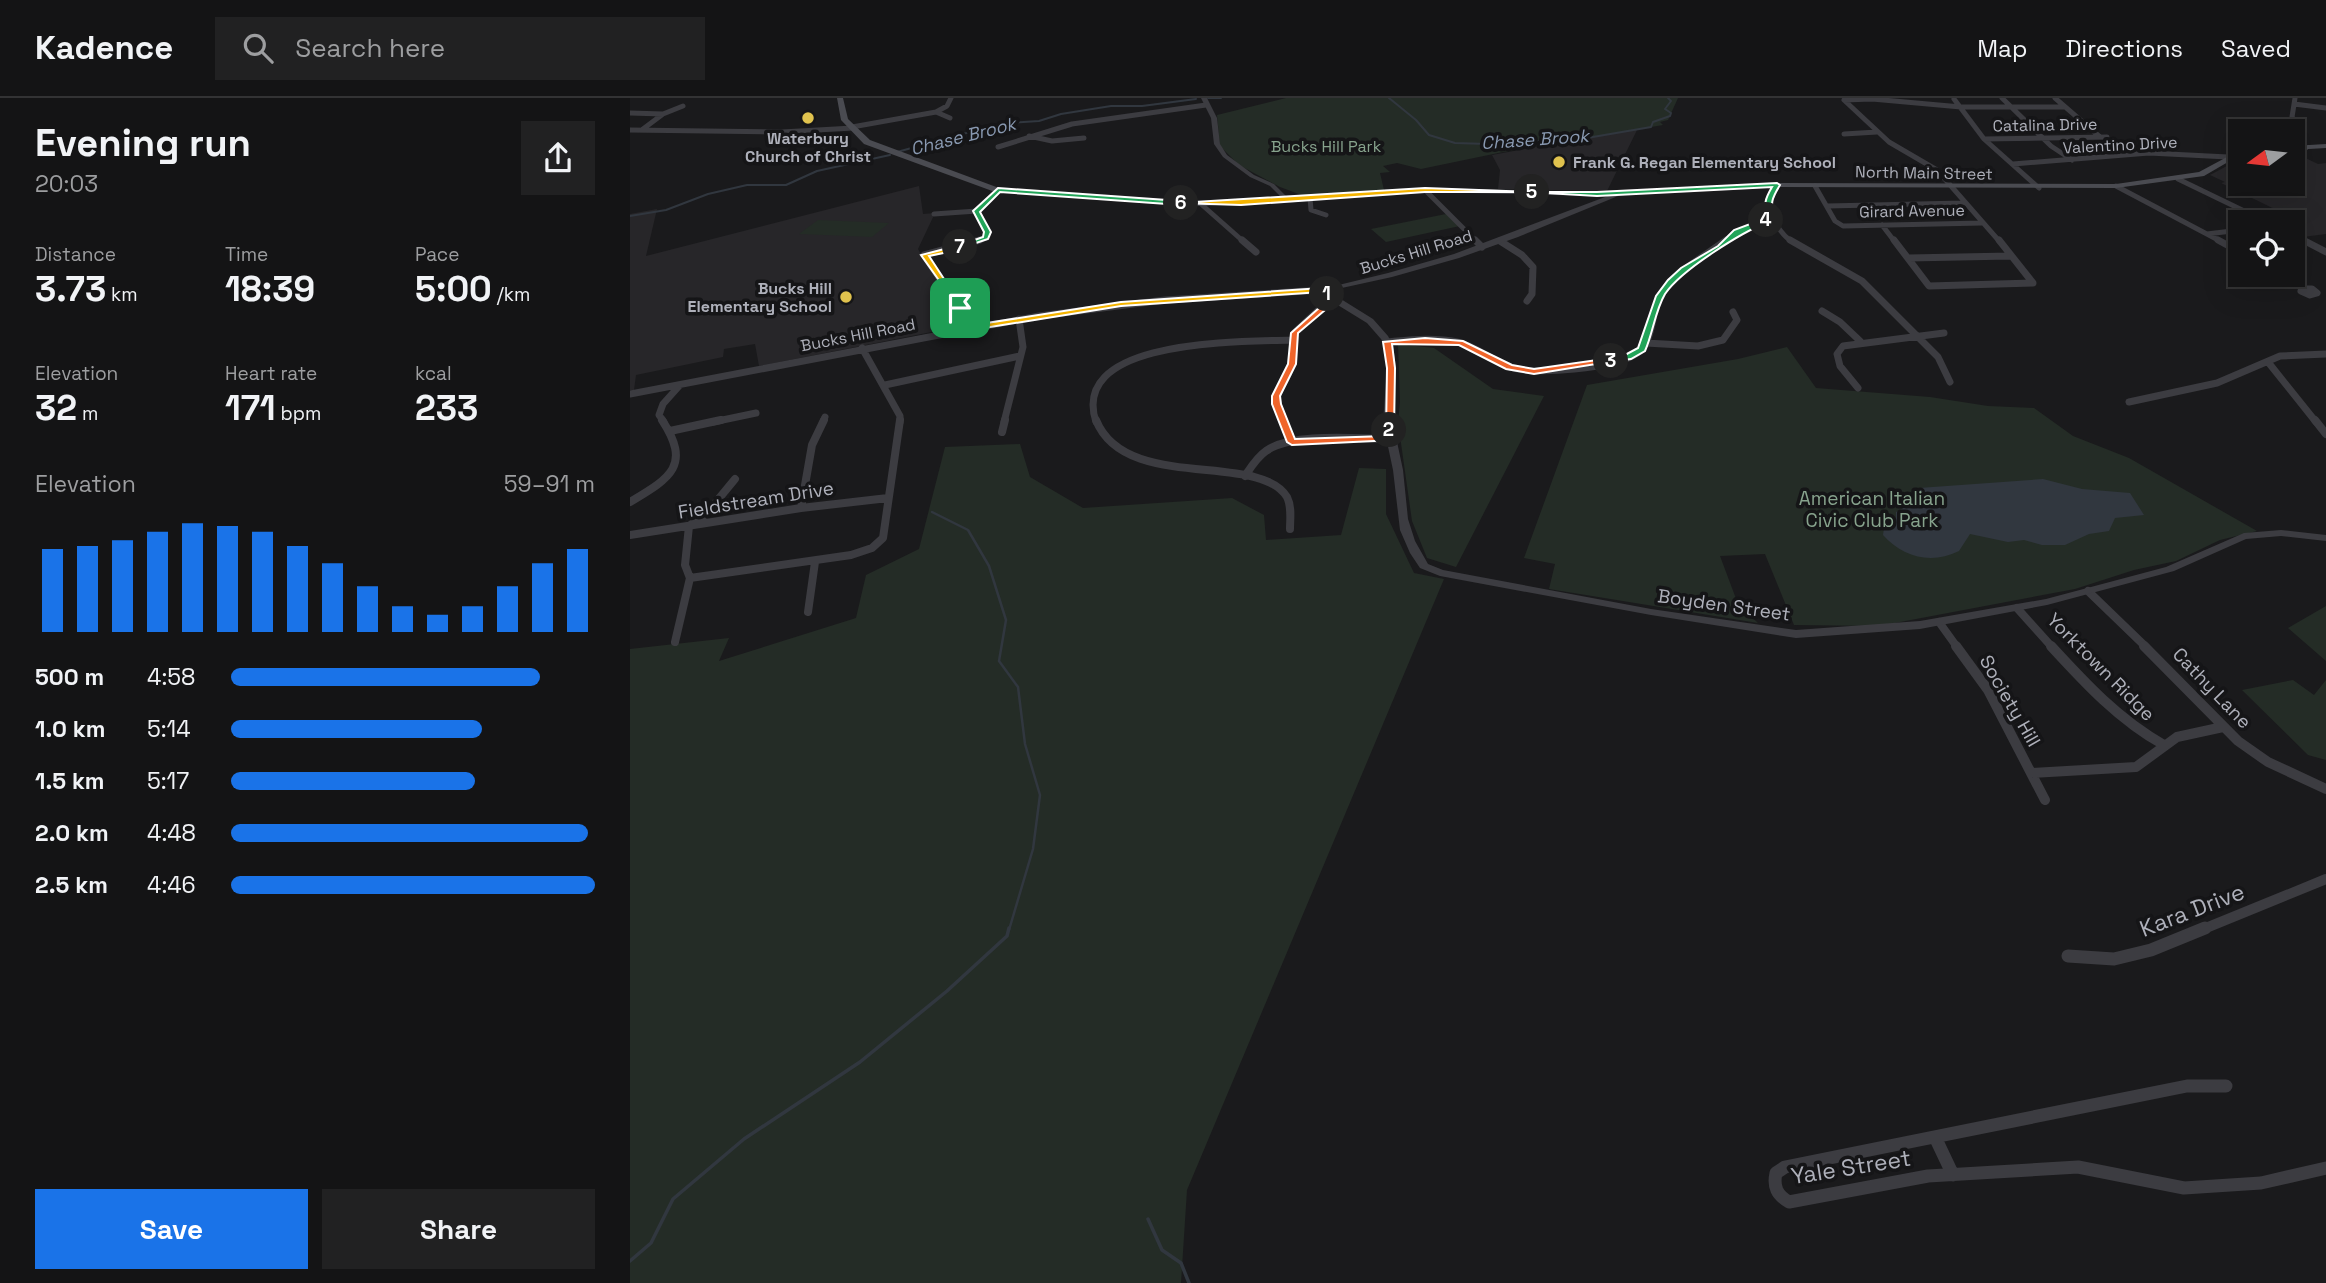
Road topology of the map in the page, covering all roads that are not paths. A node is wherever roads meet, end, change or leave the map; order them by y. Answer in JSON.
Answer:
{"nodes":[{"id":1,"x":840,"y":98,"type":"edge"},
{"id":2,"x":950,"y":98,"type":"edge"},
{"id":3,"x":2002,"y":98,"type":"edge"},
{"id":4,"x":2055,"y":98,"type":"edge"},
{"id":5,"x":1954,"y":99,"type":"edge"},
{"id":6,"x":2295,"y":101,"type":"edge"},
{"id":7,"x":1205,"y":102,"type":"edge"},
{"id":8,"x":683,"y":106,"type":"dead end"},
{"id":9,"x":1961,"y":107,"type":"junction"},
{"id":10,"x":2012,"y":107,"type":"junction"},
{"id":11,"x":2063,"y":107,"type":"junction"},
{"id":12,"x":2326,"y":108,"type":"edge"},
{"id":13,"x":936,"y":112,"type":"junction"},
{"id":14,"x":630,"y":113,"type":"edge"},
{"id":15,"x":663,"y":114,"type":"junction"},
{"id":16,"x":950,"y":118,"type":"dead end"},
{"id":17,"x":2294,"y":119,"type":"edge"},
{"id":18,"x":853,"y":128,"type":"junction"},
{"id":19,"x":630,"y":130,"type":"edge"},
{"id":20,"x":642,"y":130,"type":"junction"},
{"id":21,"x":1877,"y":132,"type":"junction"},
{"id":22,"x":1844,"y":134,"type":"dead end"},
{"id":23,"x":1029,"y":136,"type":"junction"},
{"id":24,"x":1084,"y":138,"type":"dead end"},
{"id":25,"x":2042,"y":138,"type":"junction"},
{"id":26,"x":1984,"y":139,"type":"junction"},
{"id":27,"x":2326,"y":146,"type":"edge"},
{"id":28,"x":998,"y":147,"type":"dead end"},
{"id":29,"x":2306,"y":148,"type":"edge"},
{"id":30,"x":2228,"y":157,"type":"joint"},
{"id":31,"x":2072,"y":160,"type":"junction"},
{"id":32,"x":2013,"y":164,"type":"junction"},
{"id":33,"x":2178,"y":179,"type":"junction"},
{"id":34,"x":1777,"y":185,"type":"junction"},
{"id":35,"x":1815,"y":186,"type":"junction"},
{"id":36,"x":2116,"y":186,"type":"junction"},
{"id":37,"x":1955,"y":187,"type":"junction"},
{"id":38,"x":2039,"y":187,"type":"junction"},
{"id":39,"x":998,"y":190,"type":"junction"},
{"id":40,"x":1425,"y":190,"type":"junction"},
{"id":41,"x":1621,"y":193,"type":"junction"},
{"id":42,"x":1310,"y":198,"type":"junction"},
{"id":43,"x":1287,"y":200,"type":"junction"},
{"id":44,"x":1963,"y":203,"type":"junction"},
{"id":45,"x":1201,"y":204,"type":"junction"},
{"id":46,"x":1827,"y":206,"type":"junction"},
{"id":47,"x":2242,"y":210,"type":"edge"},
{"id":48,"x":977,"y":211,"type":"junction"},
{"id":49,"x":934,"y":214,"type":"dead end"},
{"id":50,"x":1326,"y":215,"type":"dead end"},
{"id":51,"x":1773,"y":218,"type":"junction"},
{"id":52,"x":1982,"y":223,"type":"junction"},
{"id":53,"x":1882,"y":225,"type":"junction"},
{"id":54,"x":2228,"y":231,"type":"edge"},
{"id":55,"x":2207,"y":234,"type":"junction"},
{"id":56,"x":1500,"y":241,"type":"junction"},
{"id":57,"x":2305,"y":242,"type":"edge"},
{"id":58,"x":2228,"y":245,"type":"edge"},
{"id":59,"x":1482,"y":247,"type":"junction"},
{"id":60,"x":2326,"y":252,"type":"edge"},
{"id":61,"x":1256,"y":253,"type":"dead end"},
{"id":62,"x":2010,"y":256,"type":"junction"},
{"id":63,"x":1909,"y":258,"type":"junction"},
{"id":64,"x":1322,"y":290,"type":"junction"},
{"id":65,"x":1334,"y":299,"type":"junction"},
{"id":66,"x":1527,"y":301,"type":"dead end"},
{"id":67,"x":1822,"y":311,"type":"dead end"},
{"id":68,"x":1733,"y":312,"type":"dead end"},
{"id":69,"x":1019,"y":319,"type":"junction"},
{"id":70,"x":972,"y":328,"type":"junction"},
{"id":71,"x":1944,"y":333,"type":"dead end"},
{"id":72,"x":1914,"y":336,"type":"junction"},
{"id":73,"x":1293,"y":340,"type":"junction"},
{"id":74,"x":1860,"y":341,"type":"junction"},
{"id":75,"x":1387,"y":342,"type":"junction"},
{"id":76,"x":1646,"y":343,"type":"junction"},
{"id":77,"x":862,"y":348,"type":"junction"},
{"id":78,"x":2326,"y":354,"type":"edge"},
{"id":79,"x":1020,"y":356,"type":"junction"},
{"id":80,"x":2268,"y":362,"type":"junction"},
{"id":81,"x":1950,"y":382,"type":"dead end"},
{"id":82,"x":680,"y":385,"type":"junction"},
{"id":83,"x":885,"y":385,"type":"junction"},
{"id":84,"x":1858,"y":388,"type":"dead end"},
{"id":85,"x":630,"y":394,"type":"edge"},
{"id":86,"x":2129,"y":402,"type":"dead end"},
{"id":87,"x":756,"y":413,"type":"dead end"},
{"id":88,"x":825,"y":417,"type":"dead end"},
{"id":89,"x":670,"y":431,"type":"junction"},
{"id":90,"x":1002,"y":432,"type":"dead end"},
{"id":91,"x":2326,"y":434,"type":"edge"},
{"id":92,"x":1391,"y":439,"type":"junction"},
{"id":93,"x":1292,"y":442,"type":"junction"},
{"id":94,"x":1245,"y":476,"type":"junction"},
{"id":95,"x":735,"y":479,"type":"dead end"},
{"id":96,"x":888,"y":498,"type":"junction"},
{"id":97,"x":630,"y":502,"type":"edge"},
{"id":98,"x":801,"y":508,"type":"junction"},
{"id":99,"x":690,"y":526,"type":"junction"},
{"id":100,"x":1290,"y":529,"type":"dead end"},
{"id":101,"x":630,"y":535,"type":"edge"},
{"id":102,"x":2326,"y":538,"type":"edge"},
{"id":103,"x":815,"y":562,"type":"junction"},
{"id":104,"x":690,"y":578,"type":"junction"},
{"id":105,"x":2088,"y":591,"type":"junction"},
{"id":106,"x":2017,"y":608,"type":"junction"},
{"id":107,"x":808,"y":612,"type":"dead end"},
{"id":108,"x":1939,"y":622,"type":"junction"},
{"id":109,"x":675,"y":642,"type":"dead end"},
{"id":110,"x":2223,"y":727,"type":"junction"},
{"id":111,"x":2164,"y":745,"type":"junction"},
{"id":112,"x":2031,"y":773,"type":"junction"},
{"id":113,"x":2326,"y":789,"type":"edge"},
{"id":114,"x":2045,"y":800,"type":"dead end"},
{"id":115,"x":2326,"y":879,"type":"edge"},
{"id":116,"x":2068,"y":956,"type":"dead end"},
{"id":117,"x":2226,"y":1086,"type":"dead end"},
{"id":118,"x":1935,"y":1137,"type":"junction"},
{"id":119,"x":2326,"y":1168,"type":"edge"},
{"id":120,"x":1953,"y":1175,"type":"junction"}],
"edges":[{"from":1,"to":18,"type":"main road"},
{"from":2,"to":13,"type":"street"},
{"from":3,"to":10,"type":"street"},
{"from":4,"to":11,"type":"street"},
{"from":5,"to":9,"type":"street"},
{"from":6,"to":12,"type":"street"},
{"from":6,"to":17,"type":"street"},
{"from":7,"to":23,"type":"street"},
{"from":7,"to":43,"type":"street"},
{"from":8,"to":15,"type":"street"},
{"from":9,"to":10,"type":"street"},
{"from":9,"to":21,"type":"street"},
{"from":9,"to":26,"type":"street"},
{"from":10,"to":11,"type":"street"},
{"from":10,"to":25,"type":"street"},
{"from":11,"to":25,"type":"street","name":"Catalina Drive"},
{"from":13,"to":16,"type":"street"},
{"from":13,"to":18,"type":"street"},
{"from":14,"to":15,"type":"street"},
{"from":15,"to":20,"type":"street"},
{"from":18,"to":20,"type":"street"},
{"from":18,"to":39,"type":"main road","name":"North Main Street"},
{"from":19,"to":20,"type":"street"},
{"from":21,"to":22,"type":"street"},
{"from":21,"to":37,"type":"street"},
{"from":23,"to":24,"type":"street"},
{"from":23,"to":28,"type":"street"},
{"from":25,"to":26,"type":"street","name":"Catalina Drive"},
{"from":25,"to":31,"type":"street"},
{"from":26,"to":32,"type":"street"},
{"from":27,"to":29,"type":"main road"},
{"from":30,"to":31,"type":"street","name":"Valentino Drive"},
{"from":30,"to":33,"type":"main road","name":"North Main Street"},
{"from":31,"to":32,"type":"street","name":"Valentino Drive"},
{"from":32,"to":38,"type":"street"},
{"from":33,"to":36,"type":"main road","name":"North Main Street"},
{"from":33,"to":47,"type":"street"},
{"from":34,"to":35,"type":"main road","name":"North Main Street"},
{"from":34,"to":41,"type":"main road","name":"North Main Street"},
{"from":34,"to":51,"type":"street"},
{"from":35,"to":37,"type":"main road","name":"North Main Street"},
{"from":35,"to":46,"type":"street"},
{"from":36,"to":38,"type":"main road","name":"North Main Street"},
{"from":36,"to":55,"type":"street"},
{"from":37,"to":38,"type":"main road","name":"North Main Street"},
{"from":37,"to":44,"type":"street"},
{"from":39,"to":45,"type":"main road","name":"North Main Street"},
{"from":39,"to":48,"type":"street"},
{"from":40,"to":41,"type":"main road","name":"North Main Street"},
{"from":40,"to":42,"type":"main road","name":"North Main Street"},
{"from":40,"to":59,"type":"street"},
{"from":41,"to":56,"type":"street","name":"Bucks Hill Road"},
{"from":42,"to":43,"type":"main road","name":"North Main Street"},
{"from":42,"to":50,"type":"street"},
{"from":43,"to":45,"type":"main road","name":"North Main Street"},
{"from":44,"to":46,"type":"street"},
{"from":44,"to":52,"type":"street"},
{"from":45,"to":61,"type":"street"},
{"from":46,"to":53,"type":"street","name":"Girard Avenue"},
{"from":48,"to":49,"type":"street"},
{"from":48,"to":70,"type":"street"},
{"from":51,"to":72,"type":"street"},
{"from":51,"to":76,"type":"street"},
{"from":52,"to":53,"type":"street","name":"Girard Avenue"},
{"from":52,"to":62,"type":"street"},
{"from":53,"to":63,"type":"street"},
{"from":54,"to":55,"type":"street"},
{"from":55,"to":58,"type":"street"},
{"from":56,"to":59,"type":"street","name":"Bucks Hill Road"},
{"from":56,"to":66,"type":"street"},
{"from":57,"to":60,"type":"street"},
{"from":59,"to":64,"type":"street","name":"Bucks Hill Road"},
{"from":62,"to":63,"type":"street"},
{"from":62,"to":63,"type":"street"},
{"from":64,"to":65,"type":"street"},
{"from":64,"to":69,"type":"street","name":"Bucks Hill Road"},
{"from":65,"to":73,"type":"street"},
{"from":65,"to":75,"type":"street"},
{"from":67,"to":74,"type":"street"},
{"from":68,"to":76,"type":"street"},
{"from":69,"to":70,"type":"street","name":"Bucks Hill Road"},
{"from":69,"to":79,"type":"street"},
{"from":70,"to":77,"type":"street","name":"Bucks Hill Road"},
{"from":71,"to":72,"type":"street"},
{"from":72,"to":74,"type":"street"},
{"from":72,"to":81,"type":"street"},
{"from":73,"to":93,"type":"street"},
{"from":73,"to":94,"type":"street"},
{"from":74,"to":84,"type":"street"},
{"from":75,"to":76,"type":"street"},
{"from":75,"to":92,"type":"street","name":"Boyden Street"},
{"from":77,"to":82,"type":"street","name":"Bucks Hill Road"},
{"from":77,"to":83,"type":"street"},
{"from":78,"to":80,"type":"street"},
{"from":79,"to":83,"type":"street"},
{"from":79,"to":90,"type":"street"},
{"from":80,"to":86,"type":"street"},
{"from":80,"to":91,"type":"street"},
{"from":82,"to":85,"type":"street","name":"Bucks Hill Road"},
{"from":82,"to":89,"type":"street"},
{"from":83,"to":96,"type":"street"},
{"from":87,"to":89,"type":"street"},
{"from":88,"to":98,"type":"street"},
{"from":89,"to":97,"type":"street"},
{"from":92,"to":93,"type":"street"},
{"from":92,"to":108,"type":"street","name":"Boyden Street"},
{"from":93,"to":94,"type":"street"},
{"from":94,"to":100,"type":"street"},
{"from":95,"to":99,"type":"street"},
{"from":96,"to":98,"type":"street","name":"Fieldstream Drive"},
{"from":96,"to":103,"type":"street"},
{"from":98,"to":99,"type":"street","name":"Fieldstream Drive"},
{"from":99,"to":101,"type":"street","name":"Fieldstream Drive"},
{"from":99,"to":104,"type":"street"},
{"from":102,"to":105,"type":"street","name":"Boyden Street"},
{"from":103,"to":104,"type":"street"},
{"from":103,"to":107,"type":"street"},
{"from":104,"to":109,"type":"street"},
{"from":105,"to":106,"type":"street","name":"Boyden Street"},
{"from":105,"to":110,"type":"street","name":"Cathy Lane"},
{"from":106,"to":108,"type":"street","name":"Boyden Street"},
{"from":106,"to":111,"type":"street","name":"Yorktown Ridge"},
{"from":108,"to":112,"type":"street","name":"Society Hill"},
{"from":110,"to":111,"type":"street"},
{"from":110,"to":113,"type":"street","name":"Cathy Lane"},
{"from":111,"to":112,"type":"street"},
{"from":112,"to":114,"type":"street","name":"Society Hill"},
{"from":115,"to":116,"type":"street","name":"Kara Drive"},
{"from":117,"to":118,"type":"street","name":"Yale Street"},
{"from":118,"to":120,"type":"street","name":"Yale Street"},
{"from":118,"to":120,"type":"street","name":"Yale Street"},
{"from":119,"to":120,"type":"street","name":"Yale Street"}]}
